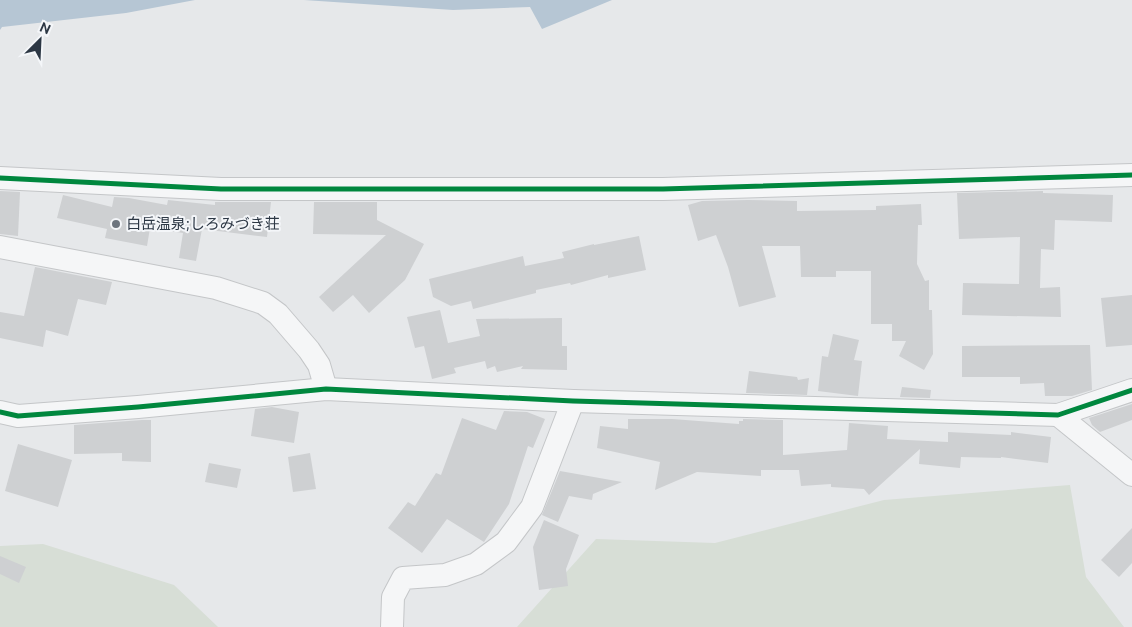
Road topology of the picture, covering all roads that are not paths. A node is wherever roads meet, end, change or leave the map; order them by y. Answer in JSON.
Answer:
{"nodes":[{"id":1,"x":1132,"y":175,"type":"edge"},
{"id":2,"x":0,"y":178,"type":"edge"},
{"id":3,"x":0,"y":247,"type":"edge"},
{"id":4,"x":326,"y":389,"type":"junction"},
{"id":5,"x":1132,"y":390,"type":"edge"},
{"id":6,"x":574,"y":401,"type":"junction"},
{"id":7,"x":0,"y":412,"type":"edge"},
{"id":8,"x":1058,"y":416,"type":"junction"},
{"id":9,"x":1132,"y":475,"type":"edge"},
{"id":10,"x":392,"y":627,"type":"edge"}],
"edges":[{"from":1,"to":2,"type":"street"},
{"from":3,"to":4,"type":"street"},
{"from":4,"to":6,"type":"street"},
{"from":4,"to":7,"type":"street"},
{"from":5,"to":8,"type":"street"},
{"from":6,"to":8,"type":"street"},
{"from":6,"to":10,"type":"street"},
{"from":8,"to":9,"type":"street"}]}
